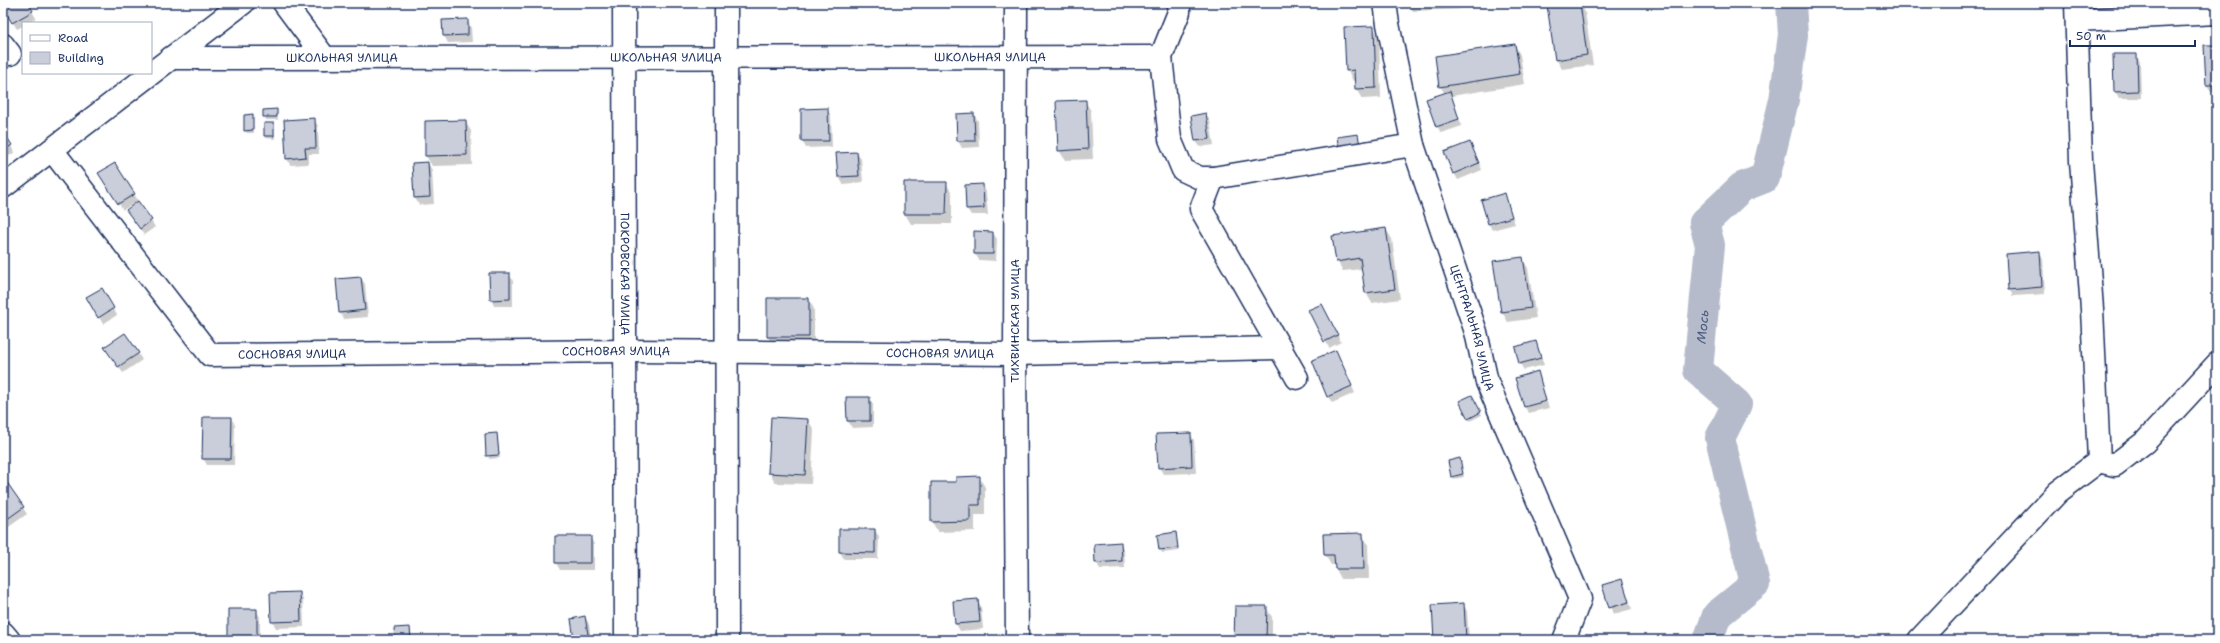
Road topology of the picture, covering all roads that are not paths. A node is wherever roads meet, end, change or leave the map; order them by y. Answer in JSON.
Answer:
{"nodes":[{"id":1,"x":244,"y":3,"type":"edge"},
{"id":2,"x":284,"y":3,"type":"edge"},
{"id":3,"x":624,"y":3,"type":"edge"},
{"id":4,"x":726,"y":3,"type":"edge"},
{"id":5,"x":1016,"y":3,"type":"edge"},
{"id":6,"x":1179,"y":3,"type":"edge"},
{"id":7,"x":1385,"y":3,"type":"edge"},
{"id":8,"x":2076,"y":12,"type":"edge"},
{"id":9,"x":2217,"y":13,"type":"edge"},
{"id":10,"x":1015,"y":57,"type":"junction"},
{"id":11,"x":1161,"y":57,"type":"junction"},
{"id":12,"x":171,"y":58,"type":"junction"},
{"id":13,"x":326,"y":58,"type":"junction"},
{"id":14,"x":625,"y":58,"type":"junction"},
{"id":15,"x":726,"y":58,"type":"junction"},
{"id":16,"x":152,"y":73,"type":"edge"},
{"id":17,"x":150,"y":74,"type":"edge"},
{"id":18,"x":1413,"y":145,"type":"junction"},
{"id":19,"x":52,"y":150,"type":"junction"},
{"id":20,"x":1213,"y":178,"type":"junction"},
{"id":21,"x":3,"y":187,"type":"edge"},
{"id":22,"x":1281,"y":348,"type":"junction"},
{"id":23,"x":627,"y":351,"type":"junction"},
{"id":24,"x":727,"y":351,"type":"junction"},
{"id":25,"x":1015,"y":354,"type":"junction"},
{"id":26,"x":2217,"y":364,"type":"edge"},
{"id":27,"x":1297,"y":378,"type":"dead end"},
{"id":28,"x":2099,"y":461,"type":"junction"},
{"id":29,"x":3,"y":633,"type":"edge"},
{"id":30,"x":9,"y":640,"type":"edge"},
{"id":31,"x":626,"y":640,"type":"edge"},
{"id":32,"x":727,"y":640,"type":"edge"},
{"id":33,"x":1017,"y":640,"type":"edge"},
{"id":34,"x":1564,"y":640,"type":"edge"},
{"id":35,"x":1919,"y":640,"type":"edge"}],
"edges":[{"from":1,"to":12,"type":"street"},
{"from":2,"to":13,"type":"street"},
{"from":3,"to":14,"type":"street","name":"ПОКРОВСКАЯ УЛИЦА"},
{"from":4,"to":15,"type":"street"},
{"from":5,"to":10,"type":"street","name":"ТИХВИНСКАЯ УЛИЦА"},
{"from":6,"to":11,"type":"street"},
{"from":7,"to":18,"type":"street","name":"ЦЕНТРАЛЬНАЯ УЛИЦА"},
{"from":8,"to":9,"type":"street"},
{"from":8,"to":28,"type":"street"},
{"from":10,"to":11,"type":"street","name":"ШКОЛЬНАЯ УЛИЦА"},
{"from":10,"to":15,"type":"street","name":"ШКОЛЬНАЯ УЛИЦА"},
{"from":10,"to":25,"type":"street","name":"ТИХВИНСКАЯ УЛИЦА"},
{"from":11,"to":20,"type":"street"},
{"from":12,"to":13,"type":"street","name":"ШКОЛЬНАЯ УЛИЦА"},
{"from":12,"to":16,"type":"street"},
{"from":13,"to":14,"type":"street","name":"ШКОЛЬНАЯ УЛИЦА"},
{"from":14,"to":15,"type":"street","name":"ШКОЛЬНАЯ УЛИЦА"},
{"from":14,"to":23,"type":"street","name":"ПОКРОВСКАЯ УЛИЦА"},
{"from":15,"to":24,"type":"street"},
{"from":17,"to":19,"type":"street"},
{"from":18,"to":20,"type":"street"},
{"from":18,"to":34,"type":"street","name":"ЦЕНТРАЛЬНАЯ УЛИЦА"},
{"from":19,"to":21,"type":"street"},
{"from":19,"to":23,"type":"street","name":"СОСНОВАЯ УЛИЦА"},
{"from":20,"to":22,"type":"street"},
{"from":22,"to":25,"type":"street","name":"СОСНОВАЯ УЛИЦА"},
{"from":22,"to":27,"type":"street"},
{"from":23,"to":24,"type":"street","name":"СОСНОВАЯ УЛИЦА"},
{"from":23,"to":31,"type":"street","name":"ПОКРОВСКАЯ УЛИЦА"},
{"from":24,"to":25,"type":"street","name":"СОСНОВАЯ УЛИЦА"},
{"from":24,"to":32,"type":"street"},
{"from":25,"to":33,"type":"street","name":"ТИХВИНСКАЯ УЛИЦА"},
{"from":26,"to":28,"type":"street"},
{"from":28,"to":35,"type":"street"},
{"from":29,"to":30,"type":"street"}]}
